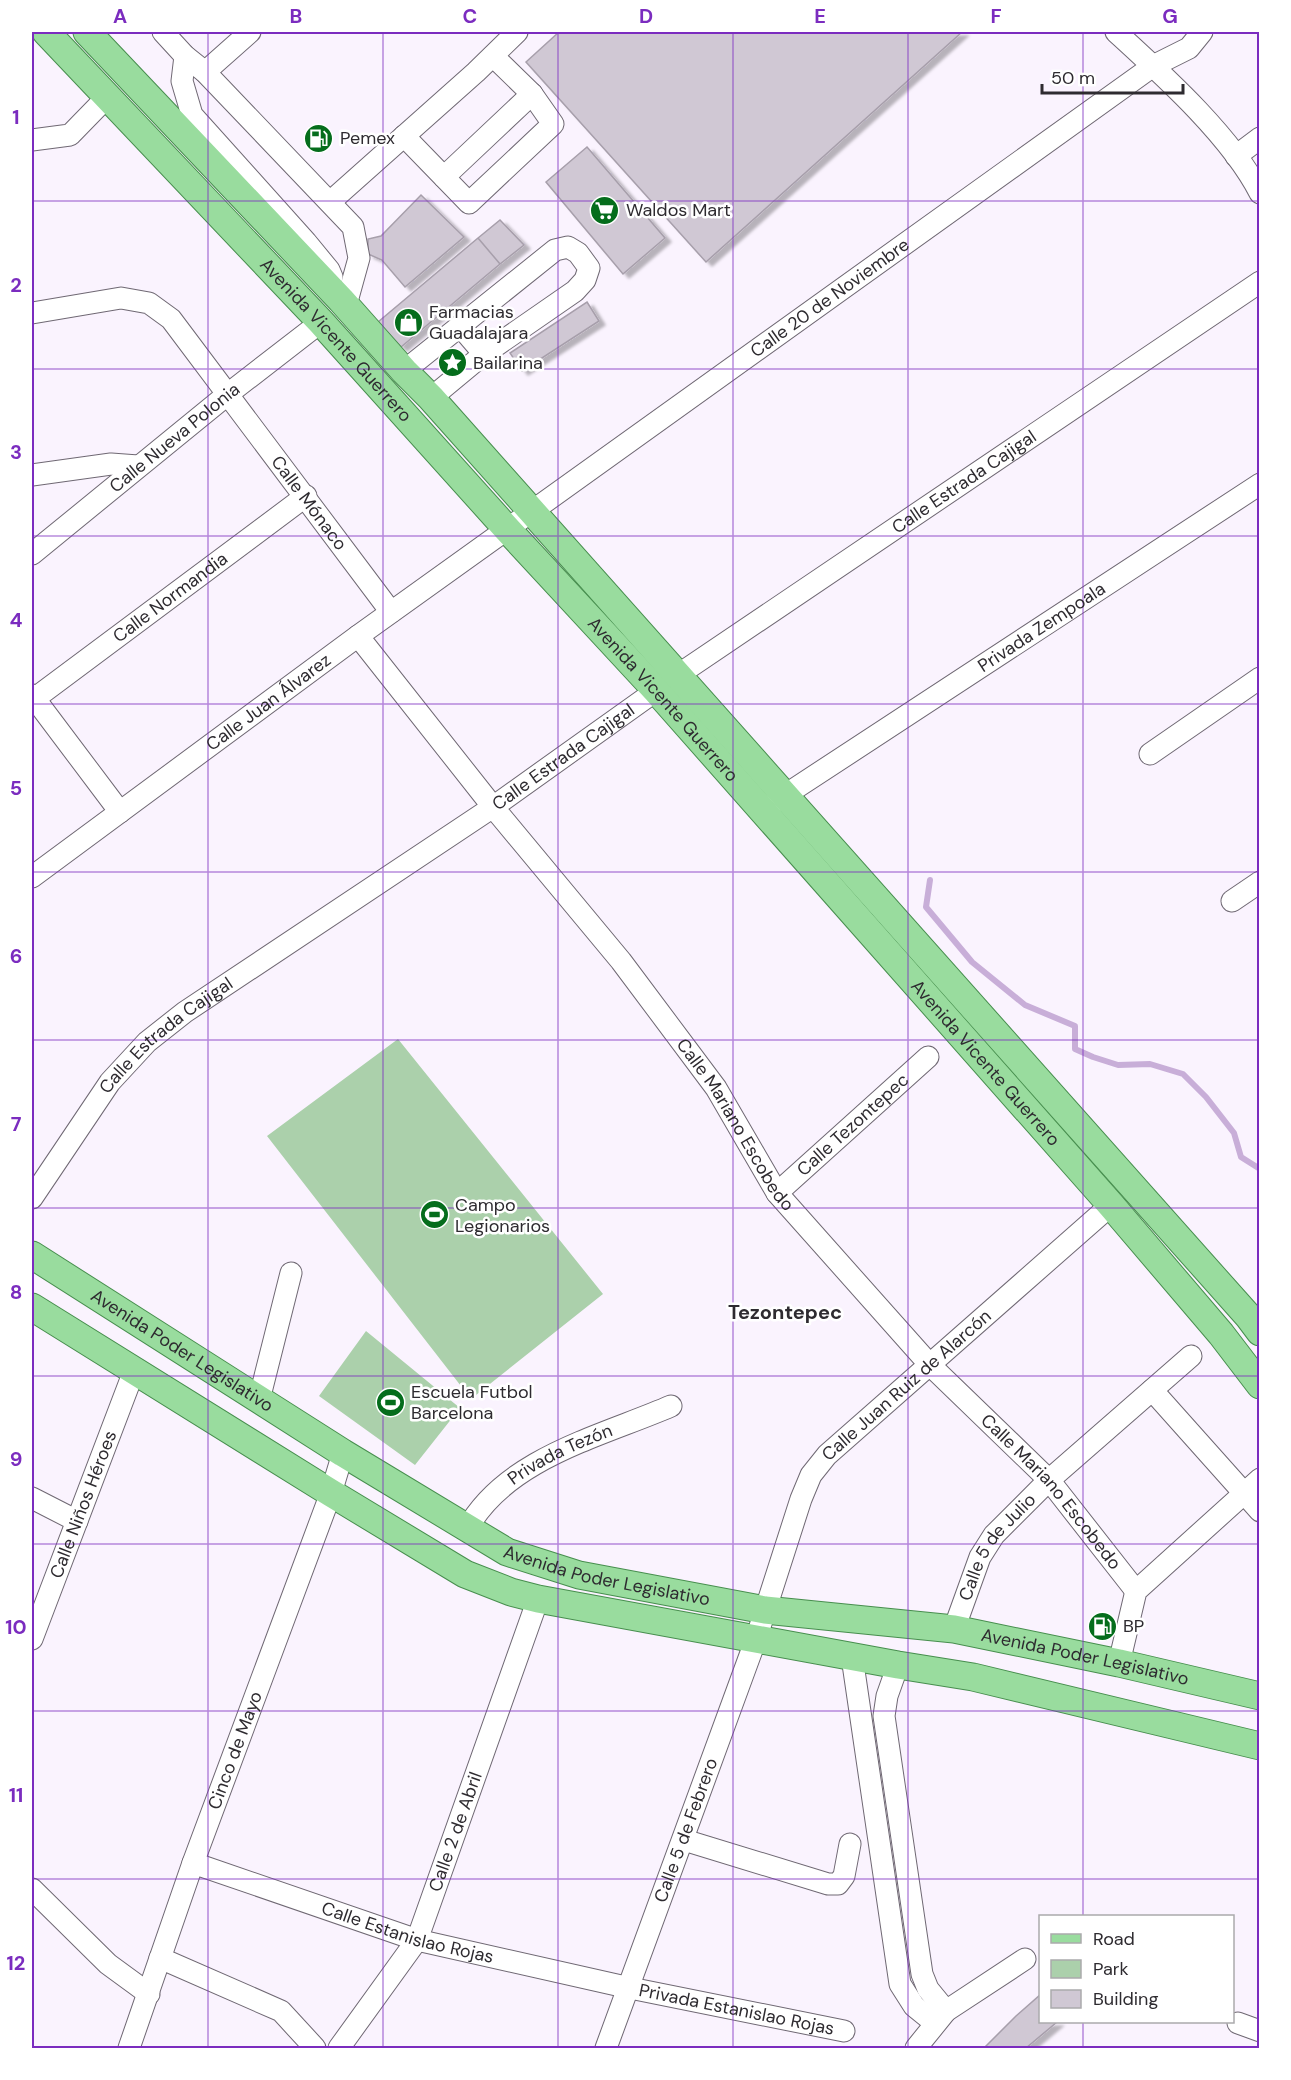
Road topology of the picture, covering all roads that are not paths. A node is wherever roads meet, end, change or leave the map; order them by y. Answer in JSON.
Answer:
{"nodes":[{"id":1,"x":46,"y":32,"type":"edge"},
{"id":2,"x":87,"y":32,"type":"edge"},
{"id":3,"x":250,"y":32,"type":"edge"},
{"id":4,"x":1116,"y":32,"type":"edge"},
{"id":5,"x":1202,"y":32,"type":"edge"},
{"id":6,"x":175,"y":40,"type":"edge"},
{"id":7,"x":504,"y":40,"type":"edge"},
{"id":8,"x":1153,"y":66,"type":"junction"},
{"id":9,"x":205,"y":72,"type":"junction"},
{"id":10,"x":532,"y":94,"type":"junction"},
{"id":11,"x":108,"y":96,"type":"junction"},
{"id":12,"x":405,"y":136,"type":"junction"},
{"id":13,"x":1260,"y":138,"type":"edge"},
{"id":14,"x":32,"y":140,"type":"edge"},
{"id":15,"x":1236,"y":156,"type":"junction"},
{"id":16,"x":444,"y":177,"type":"junction"},
{"id":17,"x":1260,"y":193,"type":"edge"},
{"id":18,"x":330,"y":201,"type":"junction"},
{"id":19,"x":1260,"y":282,"type":"edge"},
{"id":20,"x":343,"y":302,"type":"junction"},
{"id":21,"x":32,"y":313,"type":"edge"},
{"id":22,"x":321,"y":322,"type":"junction"},
{"id":23,"x":460,"y":326,"type":"junction"},
{"id":24,"x":484,"y":354,"type":"junction"},
{"id":25,"x":404,"y":371,"type":"junction"},
{"id":26,"x":228,"y":394,"type":"junction"},
{"id":27,"x":431,"y":398,"type":"junction"},
{"id":28,"x":138,"y":466,"type":"junction"},
{"id":29,"x":32,"y":475,"type":"edge"},
{"id":30,"x":1260,"y":484,"type":"edge"},
{"id":31,"x":306,"y":496,"type":"junction"},
{"id":32,"x":530,"y":512,"type":"junction"},
{"id":33,"x":507,"y":529,"type":"junction"},
{"id":34,"x":32,"y":554,"type":"edge"},
{"id":35,"x":392,"y":612,"type":"junction"},
{"id":36,"x":358,"y":636,"type":"junction"},
{"id":37,"x":1260,"y":678,"type":"edge"},
{"id":38,"x":667,"y":683,"type":"junction"},
{"id":39,"x":33,"y":697,"type":"edge"},
{"id":40,"x":1150,"y":754,"type":"dead end"},
{"id":41,"x":784,"y":794,"type":"junction"},
{"id":42,"x":494,"y":807,"type":"junction"},
{"id":43,"x":763,"y":811,"type":"junction"},
{"id":44,"x":120,"y":812,"type":"junction"},
{"id":45,"x":35,"y":870,"type":"edge"},
{"id":46,"x":1260,"y":882,"type":"edge"},
{"id":47,"x":1232,"y":901,"type":"dead end"},
{"id":48,"x":928,"y":1057,"type":"dead end"},
{"id":49,"x":777,"y":1193,"type":"junction"},
{"id":50,"x":32,"y":1198,"type":"edge"},
{"id":51,"x":1111,"y":1206,"type":"junction"},
{"id":52,"x":32,"y":1255,"type":"edge"},
{"id":53,"x":291,"y":1273,"type":"dead end"},
{"id":54,"x":32,"y":1306,"type":"edge"},
{"id":55,"x":1260,"y":1332,"type":"edge"},
{"id":56,"x":1191,"y":1356,"type":"dead end"},
{"id":57,"x":930,"y":1365,"type":"junction"},
{"id":58,"x":134,"y":1371,"type":"junction"},
{"id":59,"x":1260,"y":1385,"type":"edge"},
{"id":60,"x":1152,"y":1390,"type":"junction"},
{"id":61,"x":259,"y":1400,"type":"junction"},
{"id":62,"x":671,"y":1406,"type":"dead end"},
{"id":63,"x":343,"y":1453,"type":"junction"},
{"id":64,"x":1049,"y":1480,"type":"junction"},
{"id":65,"x":1252,"y":1486,"type":"edge"},
{"id":66,"x":331,"y":1493,"type":"junction"},
{"id":67,"x":32,"y":1498,"type":"edge"},
{"id":68,"x":1260,"y":1511,"type":"edge"},
{"id":69,"x":77,"y":1521,"type":"junction"},
{"id":70,"x":467,"y":1529,"type":"junction"},
{"id":71,"x":1137,"y":1591,"type":"junction"},
{"id":72,"x":538,"y":1599,"type":"junction"},
{"id":73,"x":765,"y":1610,"type":"junction"},
{"id":74,"x":954,"y":1629,"type":"junction"},
{"id":75,"x":32,"y":1639,"type":"edge"},
{"id":76,"x":756,"y":1639,"type":"junction"},
{"id":77,"x":852,"y":1657,"type":"junction"},
{"id":78,"x":1119,"y":1663,"type":"junction"},
{"id":79,"x":898,"y":1665,"type":"junction"},
{"id":80,"x":1260,"y":1696,"type":"edge"},
{"id":81,"x":1260,"y":1746,"type":"edge"},
{"id":82,"x":684,"y":1840,"type":"junction"},
{"id":83,"x":850,"y":1844,"type":"dead end"},
{"id":84,"x":193,"y":1863,"type":"junction"},
{"id":85,"x":32,"y":1889,"type":"edge"},
{"id":86,"x":417,"y":1940,"type":"junction"},
{"id":87,"x":160,"y":1958,"type":"junction"},
{"id":88,"x":1024,"y":1959,"type":"dead end"},
{"id":89,"x":630,"y":1988,"type":"junction"},
{"id":90,"x":149,"y":1994,"type":"junction"},
{"id":91,"x":941,"y":2017,"type":"junction"},
{"id":92,"x":1238,"y":2023,"type":"dead end"},
{"id":93,"x":844,"y":2031,"type":"dead end"},
{"id":94,"x":1260,"y":2031,"type":"edge"},
{"id":95,"x":129,"y":2049,"type":"edge"},
{"id":96,"x":315,"y":2049,"type":"edge"},
{"id":97,"x":339,"y":2049,"type":"edge"},
{"id":98,"x":606,"y":2049,"type":"edge"},
{"id":99,"x":916,"y":2049,"type":"edge"}],
"edges":[{"from":1,"to":11,"type":"main road","name":"Avenida Vicente Guerrero"},
{"from":2,"to":20,"type":"main road","name":"Avenida Vicente Guerrero"},
{"from":3,"to":9,"type":"street"},
{"from":4,"to":8,"type":"street"},
{"from":5,"to":8,"type":"street","name":"Calle 20 de Noviembre"},
{"from":6,"to":9,"type":"street"},
{"from":6,"to":20,"type":"street"},
{"from":7,"to":10,"type":"street"},
{"from":7,"to":12,"type":"street"},
{"from":8,"to":15,"type":"street"},
{"from":8,"to":32,"type":"street","name":"Calle 20 de Noviembre"},
{"from":9,"to":18,"type":"street"},
{"from":10,"to":16,"type":"street"},
{"from":10,"to":16,"type":"street"},
{"from":11,"to":14,"type":"street"},
{"from":11,"to":22,"type":"main road","name":"Avenida Vicente Guerrero"},
{"from":12,"to":16,"type":"street"},
{"from":12,"to":18,"type":"street"},
{"from":13,"to":15,"type":"street"},
{"from":15,"to":17,"type":"street"},
{"from":18,"to":20,"type":"street"},
{"from":19,"to":38,"type":"street","name":"Calle Estrada Cajigal"},
{"from":20,"to":25,"type":"main road","name":"Avenida Vicente Guerrero"},
{"from":21,"to":26,"type":"street","name":"Calle Mónaco"},
{"from":22,"to":26,"type":"street","name":"Calle Nueva Polonia"},
{"from":22,"to":33,"type":"main road","name":"Avenida Vicente Guerrero"},
{"from":23,"to":24,"type":"street"},
{"from":23,"to":24,"type":"street"},
{"from":23,"to":25,"type":"street"},
{"from":24,"to":27,"type":"street"},
{"from":25,"to":27,"type":"main road","name":"Avenida Vicente Guerrero"},
{"from":26,"to":28,"type":"street","name":"Calle Nueva Polonia"},
{"from":26,"to":31,"type":"street","name":"Calle Mónaco"},
{"from":27,"to":32,"type":"main road","name":"Avenida Vicente Guerrero"},
{"from":28,"to":29,"type":"street"},
{"from":28,"to":34,"type":"street","name":"Calle Nueva Polonia"},
{"from":30,"to":41,"type":"street","name":"Privada Zempoala"},
{"from":31,"to":35,"type":"street","name":"Calle Mónaco"},
{"from":31,"to":39,"type":"street","name":"Calle Normandia"},
{"from":32,"to":33,"type":"street","name":"Calle 20 de Noviembre"},
{"from":32,"to":38,"type":"main road","name":"Avenida Vicente Guerrero"},
{"from":33,"to":35,"type":"street","name":"Calle Juan Álvarez"},
{"from":33,"to":38,"type":"main road","name":"Avenida Vicente Guerrero"},
{"from":35,"to":36,"type":"street","name":"Calle Juan Álvarez"},
{"from":36,"to":42,"type":"street","name":"Calle Mariano Escobedo"},
{"from":36,"to":44,"type":"street","name":"Calle Juan Álvarez"},
{"from":37,"to":40,"type":"street"},
{"from":38,"to":41,"type":"main road","name":"Avenida Vicente Guerrero"},
{"from":38,"to":42,"type":"street","name":"Calle Estrada Cajigal"},
{"from":38,"to":43,"type":"main road","name":"Avenida Vicente Guerrero"},
{"from":39,"to":44,"type":"street"},
{"from":41,"to":43,"type":"street","name":"Privada Zempoala"},
{"from":41,"to":55,"type":"main road","name":"Avenida Vicente Guerrero"},
{"from":42,"to":49,"type":"street","name":"Calle Mariano Escobedo"},
{"from":42,"to":50,"type":"street","name":"Calle Estrada Cajigal"},
{"from":43,"to":51,"type":"main road","name":"Avenida Vicente Guerrero"},
{"from":44,"to":45,"type":"street","name":"Calle Juan Álvarez"},
{"from":46,"to":47,"type":"street"},
{"from":48,"to":49,"type":"street","name":"Calle Tezontepec"},
{"from":49,"to":57,"type":"street","name":"Calle Mariano Escobedo"},
{"from":51,"to":57,"type":"street","name":"Calle Juan Ruiz de Alarcón"},
{"from":51,"to":59,"type":"main road","name":"Avenida Vicente Guerrero"},
{"from":52,"to":61,"type":"main road","name":"Avenida Poder Legislativo"},
{"from":53,"to":61,"type":"street"},
{"from":54,"to":58,"type":"main road","name":"Avenida Poder Legislativo"},
{"from":56,"to":60,"type":"street","name":"Calle 5 de Julio"},
{"from":57,"to":64,"type":"street","name":"Calle Mariano Escobedo"},
{"from":57,"to":73,"type":"street","name":"Calle Juan Ruiz de Alarcón"},
{"from":58,"to":66,"type":"main road","name":"Avenida Poder Legislativo"},
{"from":58,"to":69,"type":"street","name":"Calle Niños Héroes"},
{"from":60,"to":64,"type":"street","name":"Calle 5 de Julio"},
{"from":60,"to":65,"type":"street"},
{"from":61,"to":63,"type":"main road","name":"Avenida Poder Legislativo"},
{"from":62,"to":70,"type":"street","name":"Privada Tezón"},
{"from":63,"to":66,"type":"street","name":"Cinco de Mayo"},
{"from":63,"to":70,"type":"main road","name":"Avenida Poder Legislativo"},
{"from":64,"to":71,"type":"street","name":"Calle Mariano Escobedo"},
{"from":64,"to":74,"type":"street","name":"Calle 5 de Julio"},
{"from":65,"to":68,"type":"street"},
{"from":65,"to":71,"type":"street"},
{"from":66,"to":72,"type":"main road","name":"Avenida Poder Legislativo"},
{"from":66,"to":84,"type":"street","name":"Cinco de Mayo"},
{"from":67,"to":69,"type":"street"},
{"from":69,"to":75,"type":"street","name":"Calle Niños Héroes"},
{"from":70,"to":73,"type":"main road","name":"Avenida Poder Legislativo"},
{"from":71,"to":78,"type":"street"},
{"from":72,"to":76,"type":"main road","name":"Avenida Poder Legislativo"},
{"from":72,"to":86,"type":"street","name":"Calle 2 de Abril"},
{"from":73,"to":74,"type":"main road","name":"Avenida Poder Legislativo"},
{"from":73,"to":76,"type":"street","name":"Calle 5 de Febrero"},
{"from":74,"to":78,"type":"main road","name":"Avenida Poder Legislativo"},
{"from":76,"to":77,"type":"main road","name":"Avenida Poder Legislativo"},
{"from":76,"to":82,"type":"street","name":"Calle 5 de Febrero"},
{"from":77,"to":79,"type":"main road","name":"Avenida Poder Legislativo"},
{"from":77,"to":91,"type":"street"},
{"from":78,"to":80,"type":"main road","name":"Avenida Poder Legislativo"},
{"from":79,"to":81,"type":"main road","name":"Avenida Poder Legislativo"},
{"from":79,"to":91,"type":"street"},
{"from":82,"to":83,"type":"street"},
{"from":82,"to":89,"type":"street","name":"Calle 5 de Febrero"},
{"from":84,"to":86,"type":"street","name":"Calle Estanislao Rojas"},
{"from":84,"to":87,"type":"street","name":"Cinco de Mayo"},
{"from":85,"to":90,"type":"street"},
{"from":86,"to":89,"type":"street","name":"Calle Estanislao Rojas"},
{"from":86,"to":97,"type":"street","name":"Calle 2 de Abril"},
{"from":87,"to":90,"type":"street","name":"Cinco de Mayo"},
{"from":87,"to":96,"type":"street"},
{"from":88,"to":91,"type":"street"},
{"from":89,"to":93,"type":"street","name":"Privada Estanislao Rojas"},
{"from":89,"to":98,"type":"street","name":"Calle 5 de Febrero"},
{"from":90,"to":95,"type":"street","name":"Cinco de Mayo"},
{"from":91,"to":99,"type":"street"},
{"from":92,"to":94,"type":"street"}]}
